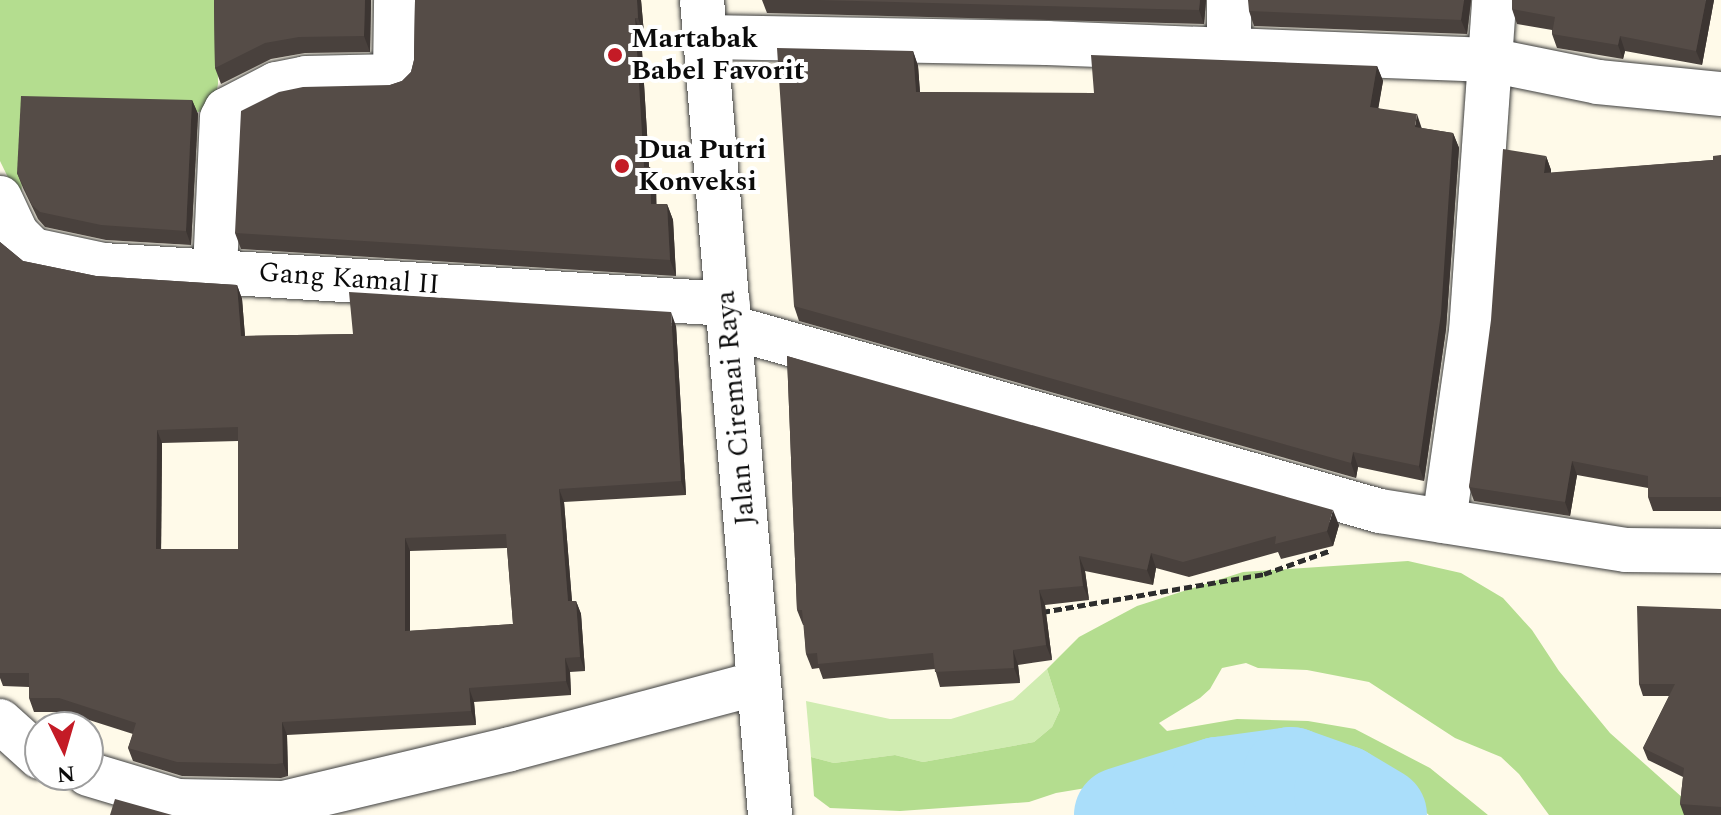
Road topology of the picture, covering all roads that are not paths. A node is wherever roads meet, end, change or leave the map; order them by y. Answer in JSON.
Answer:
{"nodes":[{"id":1,"x":396,"y":0,"type":"edge"},
{"id":2,"x":1229,"y":0,"type":"edge"},
{"id":3,"x":1494,"y":0,"type":"edge"},
{"id":4,"x":704,"y":18,"type":"edge"},
{"id":5,"x":1229,"y":49,"type":"junction"},
{"id":6,"x":1490,"y":60,"type":"junction"},
{"id":7,"x":1721,"y":94,"type":"edge"},
{"id":8,"x":0,"y":198,"type":"edge"},
{"id":9,"x":215,"y":270,"type":"junction"},
{"id":10,"x":729,"y":316,"type":"junction"},
{"id":11,"x":1444,"y":521,"type":"junction"},
{"id":12,"x":1721,"y":551,"type":"edge"},
{"id":13,"x":759,"y":694,"type":"junction"},
{"id":14,"x":0,"y":721,"type":"edge"},
{"id":15,"x":24,"y":743,"type":"edge"},
{"id":16,"x":104,"y":779,"type":"edge"},
{"id":17,"x":770,"y":815,"type":"edge"}],
"edges":[{"from":1,"to":9,"type":"street"},
{"from":2,"to":5,"type":"street"},
{"from":3,"to":6,"type":"street"},
{"from":4,"to":5,"type":"street"},
{"from":4,"to":10,"type":"street","name":"Jalan Ciremai Raya"},
{"from":5,"to":6,"type":"street"},
{"from":6,"to":7,"type":"street"},
{"from":6,"to":11,"type":"street"},
{"from":8,"to":9,"type":"street","name":"Gang Kamal II"},
{"from":9,"to":10,"type":"street","name":"Gang Kamal II"},
{"from":10,"to":11,"type":"street","name":"Gang Kamal II"},
{"from":10,"to":13,"type":"street","name":"Jalan Ciremai Raya"},
{"from":11,"to":12,"type":"street","name":"Gang Kamal II"},
{"from":13,"to":16,"type":"street"},
{"from":13,"to":17,"type":"street","name":"Jalan Ciremai Raya"},
{"from":14,"to":15,"type":"street"}]}
